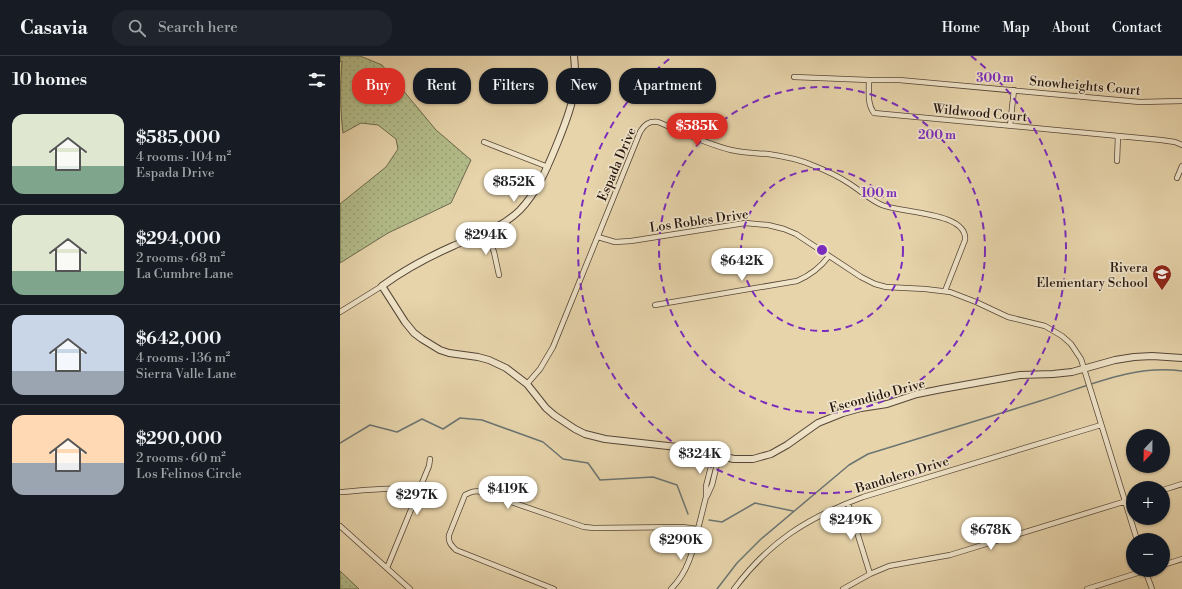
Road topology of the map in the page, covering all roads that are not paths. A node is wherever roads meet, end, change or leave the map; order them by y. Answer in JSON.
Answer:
{"nodes":[{"id":1,"x":574,"y":56,"type":"edge"},
{"id":2,"x":794,"y":78,"type":"dead end"},
{"id":3,"x":869,"y":80,"type":"junction"},
{"id":4,"x":1014,"y":90,"type":"junction"},
{"id":5,"x":1182,"y":101,"type":"edge"},
{"id":6,"x":1010,"y":126,"type":"junction"},
{"id":7,"x":1118,"y":136,"type":"junction"},
{"id":8,"x":484,"y":142,"type":"dead end"},
{"id":9,"x":1182,"y":145,"type":"edge"},
{"id":10,"x":1117,"y":161,"type":"dead end"},
{"id":11,"x":1182,"y":166,"type":"edge"},
{"id":12,"x":548,"y":167,"type":"junction"},
{"id":13,"x":1177,"y":178,"type":"dead end"},
{"id":14,"x":486,"y":233,"type":"junction"},
{"id":15,"x":598,"y":237,"type":"junction"},
{"id":16,"x":829,"y":256,"type":"junction"},
{"id":17,"x":499,"y":275,"type":"dead end"},
{"id":18,"x":382,"y":286,"type":"junction"},
{"id":19,"x":945,"y":291,"type":"junction"},
{"id":20,"x":655,"y":305,"type":"dead end"},
{"id":21,"x":340,"y":312,"type":"edge"},
{"id":22,"x":1182,"y":358,"type":"edge"},
{"id":23,"x":1085,"y":369,"type":"junction"},
{"id":24,"x":527,"y":384,"type":"junction"},
{"id":25,"x":1101,"y":425,"type":"junction"},
{"id":26,"x":716,"y":455,"type":"junction"},
{"id":27,"x":430,"y":460,"type":"dead end"},
{"id":28,"x":1182,"y":484,"type":"edge"},
{"id":29,"x":1170,"y":488,"type":"edge"},
{"id":30,"x":340,"y":492,"type":"edge"},
{"id":31,"x":418,"y":492,"type":"junction"},
{"id":32,"x":1124,"y":501,"type":"junction"},
{"id":33,"x":848,"y":503,"type":"junction"},
{"id":34,"x":340,"y":526,"type":"edge"},
{"id":35,"x":698,"y":529,"type":"junction"},
{"id":36,"x":1135,"y":533,"type":"edge"},
{"id":37,"x":1182,"y":559,"type":"edge"},
{"id":38,"x":1170,"y":563,"type":"edge"},
{"id":39,"x":387,"y":568,"type":"junction"},
{"id":40,"x":870,"y":574,"type":"junction"},
{"id":41,"x":1126,"y":576,"type":"edge"},
{"id":42,"x":1148,"y":577,"type":"edge"},
{"id":43,"x":410,"y":589,"type":"edge"},
{"id":44,"x":554,"y":589,"type":"edge"},
{"id":45,"x":671,"y":589,"type":"edge"},
{"id":46,"x":734,"y":589,"type":"edge"},
{"id":47,"x":843,"y":589,"type":"edge"},
{"id":48,"x":1087,"y":589,"type":"edge"},
{"id":49,"x":1152,"y":589,"type":"edge"}],
"edges":[{"from":1,"to":12,"type":"street"},
{"from":2,"to":3,"type":"street","name":"Snowheights Court"},
{"from":3,"to":4,"type":"street","name":"Snowheights Court"},
{"from":3,"to":6,"type":"street","name":"Wildwood Court"},
{"from":4,"to":5,"type":"street","name":"Snowheights Court"},
{"from":4,"to":6,"type":"street"},
{"from":6,"to":7,"type":"street","name":"Wildwood Court"},
{"from":7,"to":9,"type":"street","name":"Wildwood Court"},
{"from":7,"to":10,"type":"street"},
{"from":8,"to":12,"type":"street"},
{"from":11,"to":13,"type":"street"},
{"from":12,"to":14,"type":"street"},
{"from":14,"to":17,"type":"street"},
{"from":14,"to":18,"type":"street"},
{"from":15,"to":16,"type":"street","name":"Los Robles Drive"},
{"from":15,"to":19,"type":"street","name":"Espada Drive"},
{"from":15,"to":24,"type":"street","name":"Espada Drive"},
{"from":16,"to":19,"type":"street","name":"Los Robles Drive"},
{"from":16,"to":20,"type":"street"},
{"from":18,"to":21,"type":"street"},
{"from":18,"to":24,"type":"street","name":"Escondido Drive"},
{"from":19,"to":23,"type":"street","name":"Los Robles Drive"},
{"from":22,"to":23,"type":"street","name":"Escondido Drive"},
{"from":23,"to":25,"type":"street","name":"Los Robles Drive"},
{"from":23,"to":26,"type":"street","name":"Escondido Drive"},
{"from":24,"to":26,"type":"street","name":"Escondido Drive"},
{"from":25,"to":32,"type":"street","name":"Los Robles Drive"},
{"from":25,"to":33,"type":"street","name":"Bandolero Drive"},
{"from":26,"to":35,"type":"street"},
{"from":27,"to":31,"type":"street"},
{"from":28,"to":29,"type":"street"},
{"from":30,"to":31,"type":"street"},
{"from":31,"to":39,"type":"street"},
{"from":32,"to":36,"type":"street","name":"Los Robles Drive"},
{"from":32,"to":40,"type":"street"},
{"from":33,"to":40,"type":"street"},
{"from":33,"to":46,"type":"street","name":"Bandolero Drive"},
{"from":34,"to":39,"type":"street"},
{"from":35,"to":44,"type":"street"},
{"from":35,"to":45,"type":"street"},
{"from":37,"to":38,"type":"street"},
{"from":39,"to":43,"type":"street"},
{"from":40,"to":47,"type":"street"},
{"from":41,"to":48,"type":"street"},
{"from":42,"to":49,"type":"street"}]}
